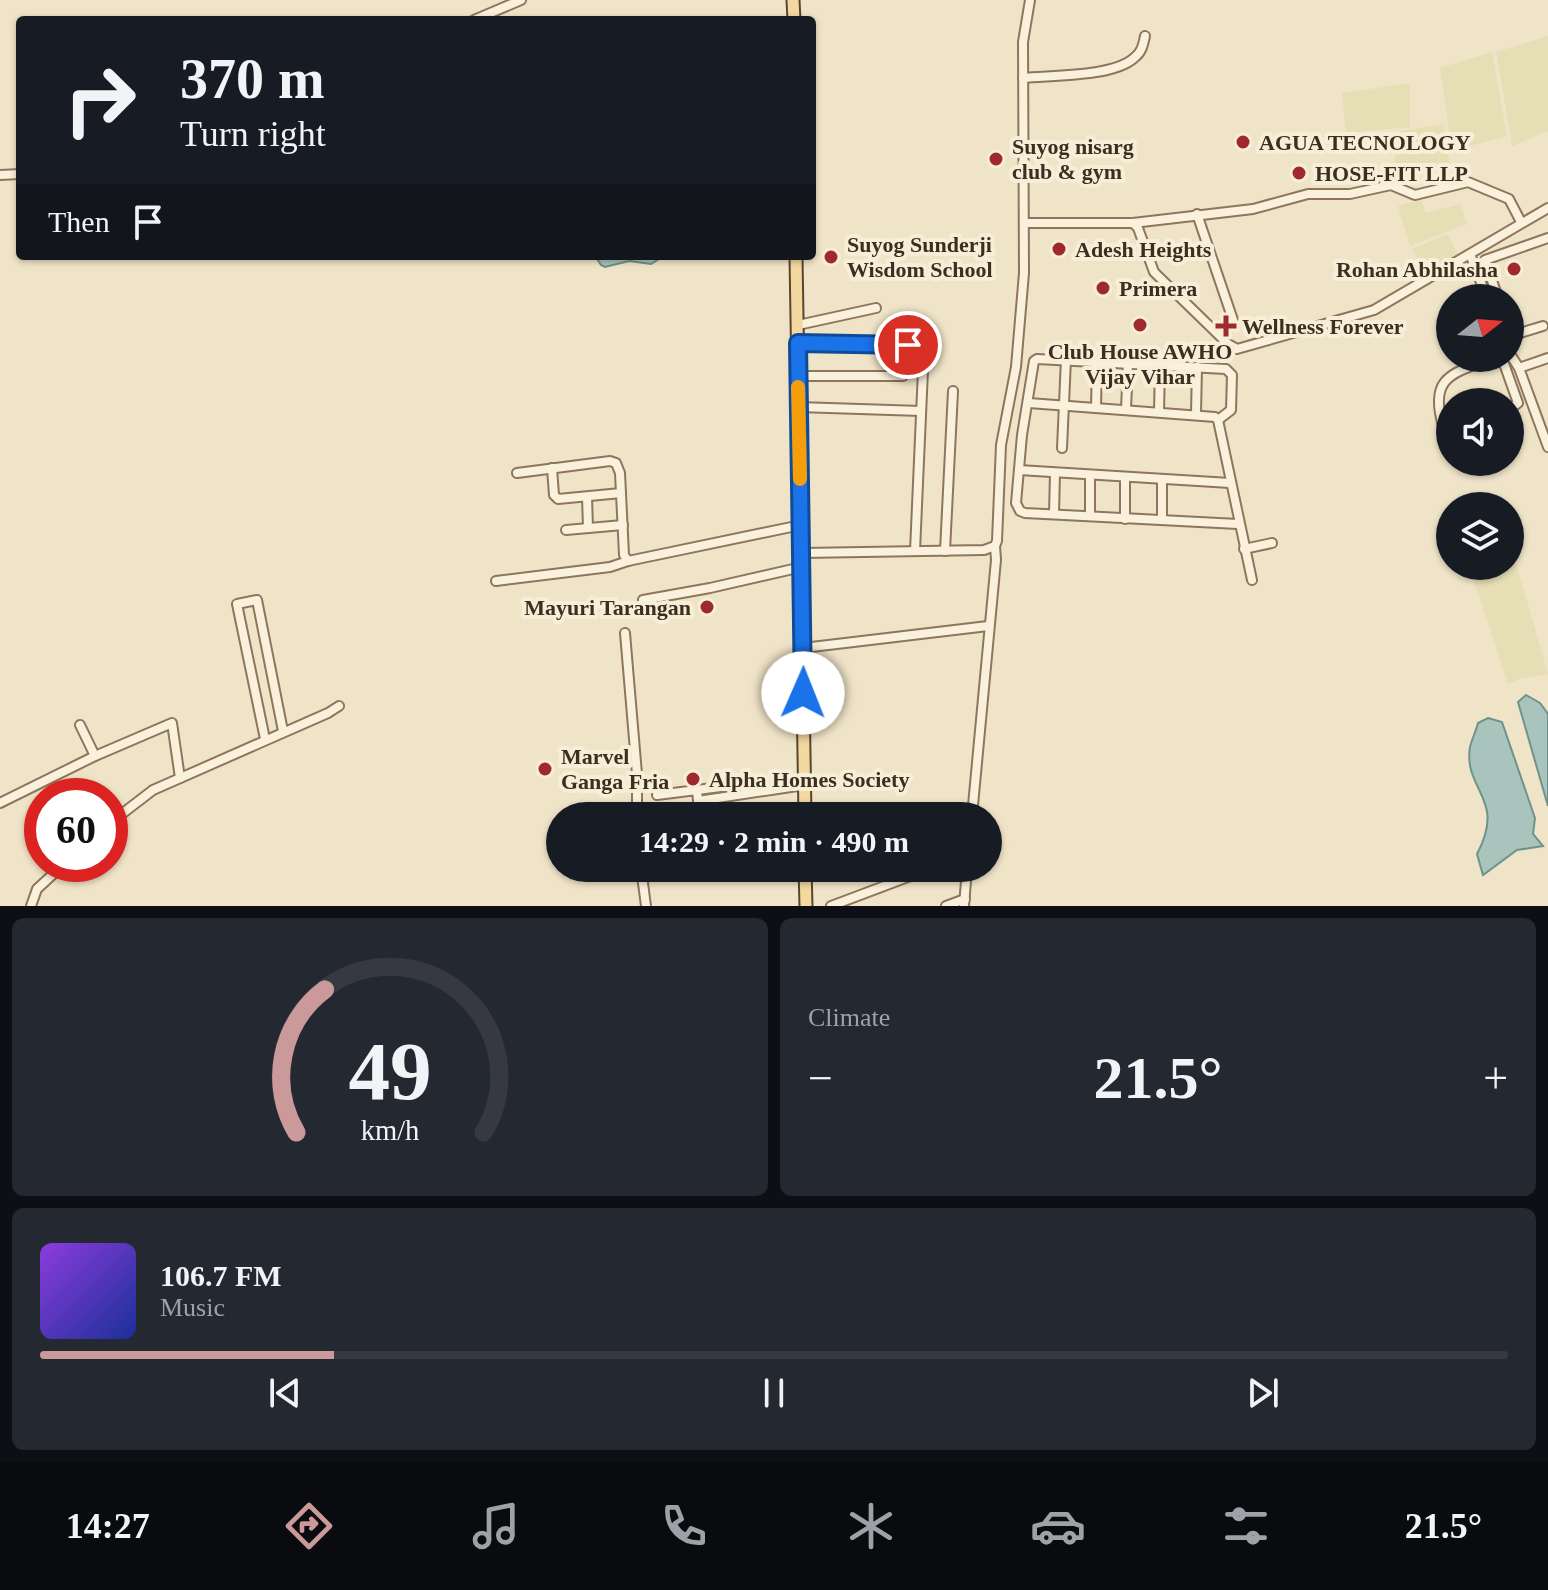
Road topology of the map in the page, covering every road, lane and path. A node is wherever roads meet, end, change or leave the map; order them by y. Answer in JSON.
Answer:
{"nodes":[{"id":1,"x":521,"y":0,"type":"edge"},
{"id":2,"x":1030,"y":0,"type":"edge"},
{"id":3,"x":483,"y":16,"type":"edge"},
{"id":4,"x":1145,"y":36,"type":"dead end"},
{"id":5,"x":1023,"y":78,"type":"junction"},
{"id":6,"x":1548,"y":208,"type":"edge"},
{"id":7,"x":1197,"y":214,"type":"junction"},
{"id":8,"x":1521,"y":222,"type":"junction"},
{"id":9,"x":1024,"y":223,"type":"junction"},
{"id":10,"x":1133,"y":223,"type":"junction"},
{"id":11,"x":1548,"y":238,"type":"edge"},
{"id":12,"x":1470,"y":254,"type":"junction"},
{"id":13,"x":796,"y":260,"type":"edge"},
{"id":14,"x":1482,"y":284,"type":"edge"},
{"id":15,"x":1493,"y":284,"type":"edge"},
{"id":16,"x":876,"y":308,"type":"dead end"},
{"id":17,"x":1233,"y":320,"type":"dead end"},
{"id":18,"x":798,"y":325,"type":"junction"},
{"id":19,"x":1543,"y":326,"type":"dead end"},
{"id":20,"x":1524,"y":331,"type":"edge"},
{"id":21,"x":798,"y":343,"type":"junction"},
{"id":22,"x":908,"y":345,"type":"dead end"},
{"id":23,"x":1548,"y":358,"type":"edge"},
{"id":24,"x":1066,"y":359,"type":"junction"},
{"id":25,"x":1097,"y":361,"type":"junction"},
{"id":26,"x":1128,"y":363,"type":"junction"},
{"id":27,"x":1160,"y":365,"type":"junction"},
{"id":28,"x":1197,"y":367,"type":"junction"},
{"id":29,"x":1524,"y":368,"type":"edge"},
{"id":30,"x":923,"y":370,"type":"dead end"},
{"id":31,"x":1456,"y":372,"type":"edge"},
{"id":32,"x":1507,"y":372,"type":"edge"},
{"id":33,"x":1517,"y":372,"type":"edge"},
{"id":34,"x":1521,"y":372,"type":"edge"},
{"id":35,"x":798,"y":376,"type":"junction"},
{"id":36,"x":903,"y":376,"type":"dead end"},
{"id":37,"x":1509,"y":378,"type":"junction"},
{"id":38,"x":1442,"y":388,"type":"edge"},
{"id":39,"x":1513,"y":388,"type":"edge"},
{"id":40,"x":953,"y":391,"type":"dead end"},
{"id":41,"x":1029,"y":403,"type":"junction"},
{"id":42,"x":1065,"y":405,"type":"junction"},
{"id":43,"x":798,"y":407,"type":"junction"},
{"id":44,"x":1096,"y":408,"type":"junction"},
{"id":45,"x":1126,"y":409,"type":"junction"},
{"id":46,"x":921,"y":411,"type":"junction"},
{"id":47,"x":1159,"y":412,"type":"junction"},
{"id":48,"x":1196,"y":414,"type":"junction"},
{"id":49,"x":1218,"y":420,"type":"junction"},
{"id":50,"x":1002,"y":433,"type":"junction"},
{"id":51,"x":1022,"y":435,"type":"junction"},
{"id":52,"x":1548,"y":447,"type":"edge"},
{"id":53,"x":1062,"y":448,"type":"dead end"},
{"id":54,"x":552,"y":468,"type":"junction"},
{"id":55,"x":1019,"y":470,"type":"junction"},
{"id":56,"x":517,"y":473,"type":"dead end"},
{"id":57,"x":1055,"y":473,"type":"junction"},
{"id":58,"x":1090,"y":475,"type":"junction"},
{"id":59,"x":1125,"y":477,"type":"junction"},
{"id":60,"x":1162,"y":479,"type":"junction"},
{"id":61,"x":1230,"y":483,"type":"junction"},
{"id":62,"x":621,"y":493,"type":"junction"},
{"id":63,"x":587,"y":497,"type":"junction"},
{"id":64,"x":1054,"y":514,"type":"junction"},
{"id":65,"x":1090,"y":516,"type":"junction"},
{"id":66,"x":1125,"y":519,"type":"junction"},
{"id":67,"x":1162,"y":520,"type":"junction"},
{"id":68,"x":1238,"y":524,"type":"junction"},
{"id":69,"x":623,"y":525,"type":"junction"},
{"id":70,"x":801,"y":525,"type":"junction"},
{"id":71,"x":588,"y":528,"type":"junction"},
{"id":72,"x":566,"y":530,"type":"dead end"},
{"id":73,"x":1272,"y":543,"type":"dead end"},
{"id":74,"x":995,"y":546,"type":"junction"},
{"id":75,"x":1244,"y":549,"type":"junction"},
{"id":76,"x":915,"y":551,"type":"junction"},
{"id":77,"x":945,"y":551,"type":"junction"},
{"id":78,"x":802,"y":553,"type":"junction"},
{"id":79,"x":628,"y":561,"type":"junction"},
{"id":80,"x":802,"y":567,"type":"junction"},
{"id":81,"x":1252,"y":580,"type":"dead end"},
{"id":82,"x":496,"y":581,"type":"dead end"},
{"id":83,"x":643,"y":600,"type":"dead end"},
{"id":84,"x":988,"y":626,"type":"junction"},
{"id":85,"x":625,"y":633,"type":"dead end"},
{"id":86,"x":803,"y":648,"type":"junction"},
{"id":87,"x":272,"y":671,"type":"junction"},
{"id":88,"x":252,"y":676,"type":"junction"},
{"id":89,"x":339,"y":706,"type":"dead end"},
{"id":90,"x":281,"y":719,"type":"junction"},
{"id":91,"x":262,"y":724,"type":"junction"},
{"id":92,"x":80,"y":725,"type":"dead end"},
{"id":93,"x":283,"y":731,"type":"junction"},
{"id":94,"x":265,"y":739,"type":"junction"},
{"id":95,"x":95,"y":756,"type":"junction"},
{"id":96,"x":180,"y":778,"type":"junction"},
{"id":97,"x":736,"y":785,"type":"dead end"},
{"id":98,"x":804,"y":785,"type":"junction"},
{"id":99,"x":697,"y":790,"type":"junction"},
{"id":100,"x":657,"y":795,"type":"dead end"},
{"id":101,"x":698,"y":801,"type":"joint"},
{"id":102,"x":637,"y":802,"type":"edge"},
{"id":103,"x":805,"y":802,"type":"edge"},
{"id":104,"x":973,"y":802,"type":"edge"},
{"id":105,"x":0,"y":803,"type":"edge"},
{"id":106,"x":128,"y":809,"type":"edge"},
{"id":107,"x":45,"y":882,"type":"edge"},
{"id":108,"x":643,"y":882,"type":"edge"},
{"id":109,"x":805,"y":882,"type":"edge"},
{"id":110,"x":895,"y":882,"type":"edge"},
{"id":111,"x":966,"y":882,"type":"edge"},
{"id":112,"x":964,"y":903,"type":"edge"},
{"id":113,"x":31,"y":906,"type":"edge"},
{"id":114,"x":646,"y":906,"type":"edge"},
{"id":115,"x":806,"y":906,"type":"edge"},
{"id":116,"x":831,"y":906,"type":"edge"},
{"id":117,"x":946,"y":906,"type":"edge"}],
"edges":[{"from":1,"to":3,"type":"street"},
{"from":2,"to":5,"type":"street"},
{"from":4,"to":5,"type":"street"},
{"from":5,"to":9,"type":"street"},
{"from":6,"to":8,"type":"street"},
{"from":7,"to":8,"type":"street"},
{"from":7,"to":10,"type":"street"},
{"from":7,"to":17,"type":"street"},
{"from":8,"to":12,"type":"street"},
{"from":9,"to":10,"type":"street"},
{"from":9,"to":50,"type":"street"},
{"from":10,"to":12,"type":"street"},
{"from":11,"to":15,"type":"street"},
{"from":12,"to":14,"type":"street"},
{"from":13,"to":18,"type":"main road"},
{"from":16,"to":18,"type":"street"},
{"from":18,"to":21,"type":"main road"},
{"from":19,"to":20,"type":"street"},
{"from":21,"to":22,"type":"street"},
{"from":21,"to":35,"type":"main road"},
{"from":23,"to":29,"type":"street"},
{"from":24,"to":25,"type":"street"},
{"from":24,"to":41,"type":"street"},
{"from":24,"to":42,"type":"street"},
{"from":25,"to":26,"type":"street"},
{"from":25,"to":44,"type":"street"},
{"from":26,"to":27,"type":"street"},
{"from":26,"to":45,"type":"street"},
{"from":27,"to":28,"type":"street"},
{"from":27,"to":47,"type":"street"},
{"from":28,"to":48,"type":"street"},
{"from":28,"to":49,"type":"street"},
{"from":30,"to":46,"type":"street"},
{"from":31,"to":38,"type":"street"},
{"from":32,"to":37,"type":"street"},
{"from":33,"to":37,"type":"street"},
{"from":34,"to":52,"type":"street"},
{"from":35,"to":36,"type":"street"},
{"from":35,"to":43,"type":"main road"},
{"from":37,"to":39,"type":"street"},
{"from":40,"to":77,"type":"street"},
{"from":41,"to":42,"type":"street"},
{"from":41,"to":51,"type":"street"},
{"from":42,"to":44,"type":"street"},
{"from":42,"to":53,"type":"street"},
{"from":43,"to":46,"type":"street"},
{"from":43,"to":70,"type":"main road"},
{"from":44,"to":45,"type":"street"},
{"from":45,"to":47,"type":"street"},
{"from":46,"to":76,"type":"street"},
{"from":47,"to":48,"type":"street"},
{"from":48,"to":49,"type":"street"},
{"from":49,"to":61,"type":"street"},
{"from":50,"to":51,"type":"street"},
{"from":50,"to":74,"type":"street"},
{"from":51,"to":55,"type":"street"},
{"from":54,"to":56,"type":"street"},
{"from":54,"to":62,"type":"street"},
{"from":54,"to":63,"type":"street"},
{"from":55,"to":57,"type":"street"},
{"from":55,"to":64,"type":"street"},
{"from":57,"to":58,"type":"street"},
{"from":57,"to":64,"type":"street"},
{"from":58,"to":59,"type":"street"},
{"from":58,"to":65,"type":"street"},
{"from":59,"to":60,"type":"street"},
{"from":59,"to":66,"type":"street"},
{"from":60,"to":61,"type":"street"},
{"from":60,"to":67,"type":"street"},
{"from":61,"to":68,"type":"street"},
{"from":62,"to":63,"type":"street"},
{"from":62,"to":69,"type":"street"},
{"from":63,"to":71,"type":"street"},
{"from":64,"to":65,"type":"street"},
{"from":65,"to":66,"type":"street"},
{"from":66,"to":67,"type":"street"},
{"from":67,"to":68,"type":"street"},
{"from":68,"to":75,"type":"street"},
{"from":69,"to":71,"type":"street"},
{"from":69,"to":79,"type":"street"},
{"from":70,"to":78,"type":"main road"},
{"from":70,"to":79,"type":"street"},
{"from":71,"to":72,"type":"street"},
{"from":73,"to":75,"type":"street"},
{"from":74,"to":77,"type":"street"},
{"from":74,"to":84,"type":"street"},
{"from":75,"to":81,"type":"street"},
{"from":76,"to":77,"type":"street"},
{"from":76,"to":78,"type":"street"},
{"from":78,"to":80,"type":"main road"},
{"from":79,"to":82,"type":"street"},
{"from":80,"to":83,"type":"street"},
{"from":80,"to":86,"type":"main road"},
{"from":84,"to":86,"type":"street"},
{"from":84,"to":104,"type":"street"},
{"from":85,"to":102,"type":"street"},
{"from":86,"to":98,"type":"main road"},
{"from":87,"to":88,"type":"street"},
{"from":87,"to":88,"type":"street"},
{"from":87,"to":90,"type":"street"},
{"from":88,"to":91,"type":"street"},
{"from":89,"to":93,"type":"street"},
{"from":90,"to":91,"type":"street"},
{"from":90,"to":93,"type":"street"},
{"from":91,"to":94,"type":"street"},
{"from":92,"to":95,"type":"street"},
{"from":93,"to":94,"type":"street"},
{"from":94,"to":96,"type":"street"},
{"from":95,"to":96,"type":"street"},
{"from":95,"to":105,"type":"street"},
{"from":96,"to":106,"type":"street"},
{"from":97,"to":99,"type":"street"},
{"from":98,"to":101,"type":"street"},
{"from":98,"to":103,"type":"main road"},
{"from":99,"to":100,"type":"street"},
{"from":99,"to":101,"type":"street"},
{"from":107,"to":113,"type":"street"},
{"from":108,"to":114,"type":"street"},
{"from":109,"to":115,"type":"main road"},
{"from":110,"to":116,"type":"street"},
{"from":111,"to":112,"type":"street"},
{"from":112,"to":117,"type":"street"}]}
